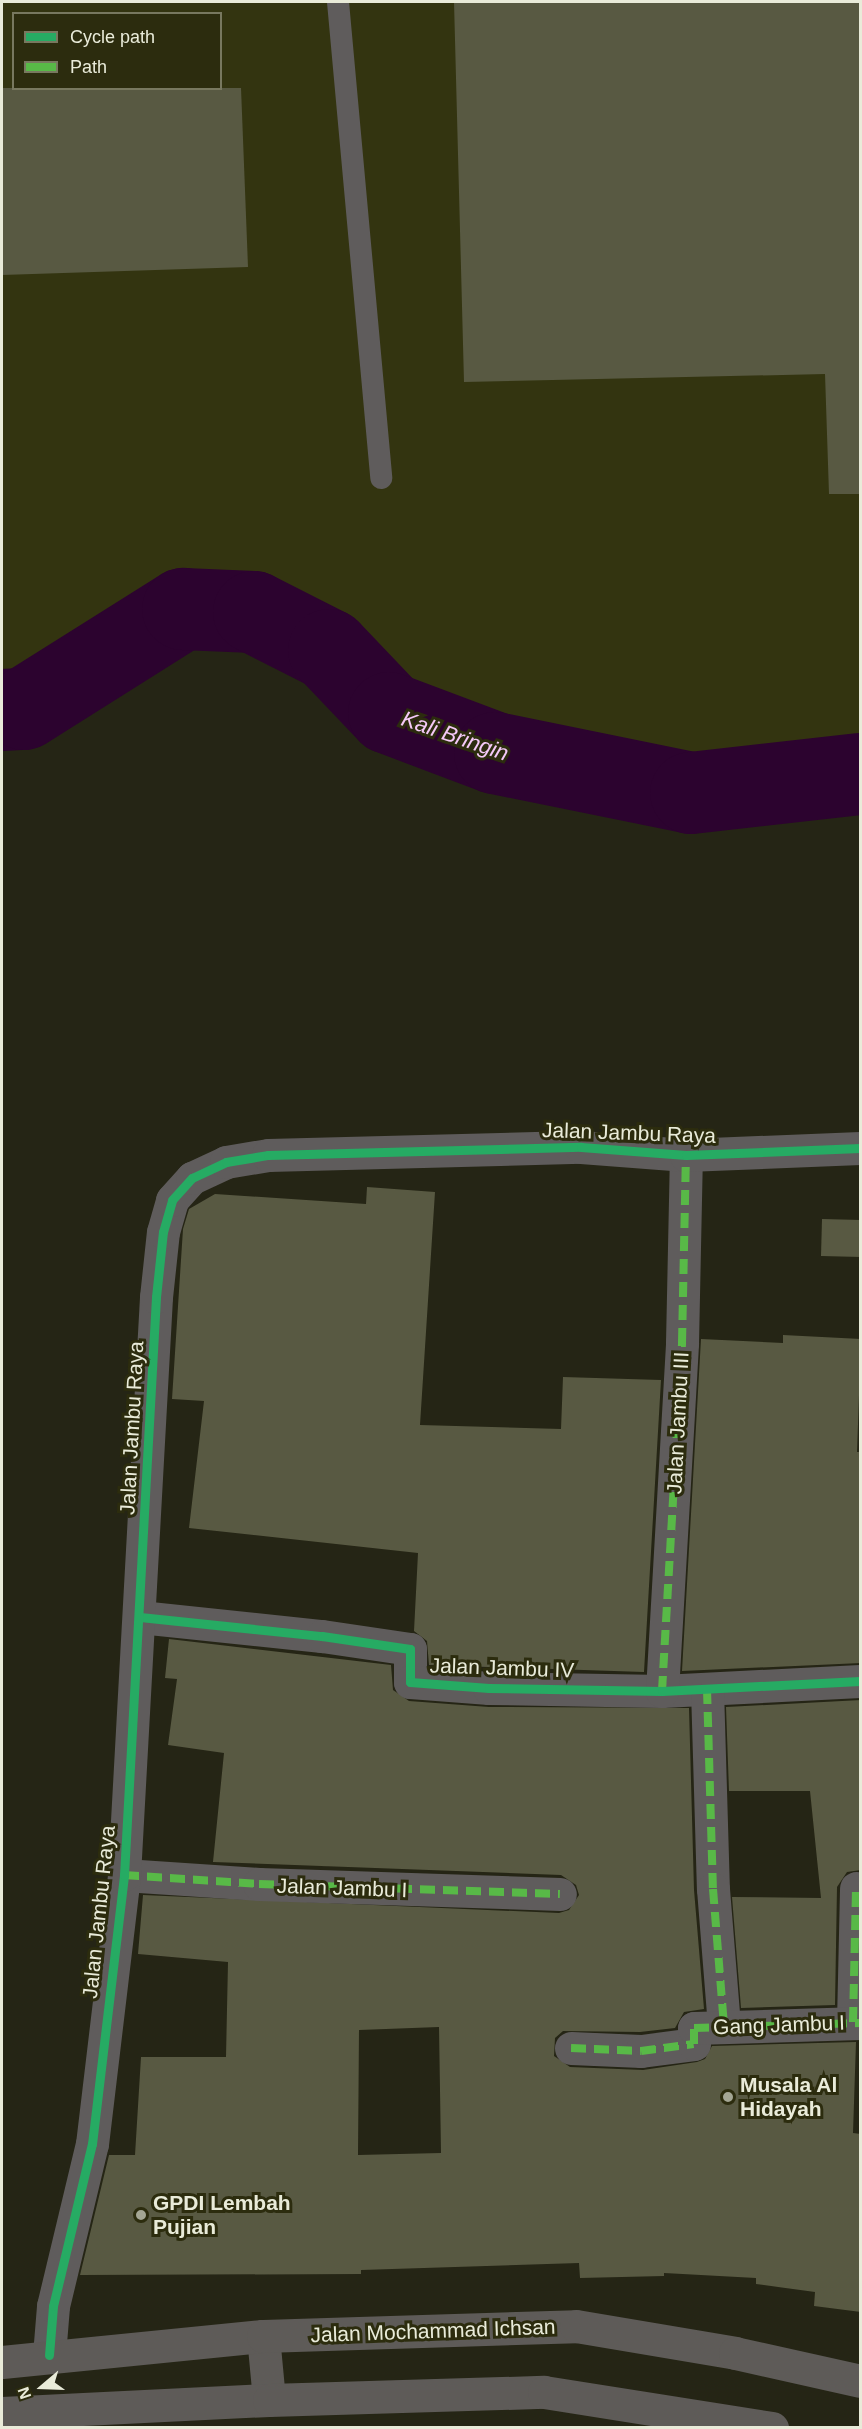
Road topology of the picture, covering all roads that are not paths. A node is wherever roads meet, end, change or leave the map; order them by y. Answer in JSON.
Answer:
{"nodes":[{"id":1,"x":338,"y":2,"type":"edge"},
{"id":2,"x":381,"y":478,"type":"dead end"},
{"id":3,"x":861,"y":1148,"type":"edge"},
{"id":4,"x":686,"y":1155,"type":"junction"},
{"id":5,"x":140,"y":1617,"type":"junction"},
{"id":6,"x":861,"y":1681,"type":"edge"},
{"id":7,"x":707,"y":1689,"type":"junction"},
{"id":8,"x":662,"y":1690,"type":"junction"},
{"id":9,"x":124,"y":1875,"type":"junction"},
{"id":10,"x":856,"y":1888,"type":"dead end"},
{"id":11,"x":560,"y":1894,"type":"dead end"},
{"id":12,"x":857,"y":2022,"type":"edge"},
{"id":13,"x":724,"y":2026,"type":"junction"},
{"id":14,"x":571,"y":2048,"type":"dead end"},
{"id":15,"x":263,"y":2336,"type":"junction"},
{"id":16,"x":49,"y":2355,"type":"junction"},
{"id":17,"x":2,"y":2362,"type":"edge"},
{"id":18,"x":861,"y":2381,"type":"edge"},
{"id":19,"x":269,"y":2400,"type":"junction"},
{"id":20,"x":2,"y":2413,"type":"edge"},
{"id":21,"x":772,"y":2427,"type":"edge"}],
"edges":[{"from":1,"to":2,"type":"lane"},
{"from":3,"to":4,"type":"street","name":"Jalan Jambu Raya"},
{"from":4,"to":5,"type":"street","name":"Jalan Jambu Raya"},
{"from":4,"to":8,"type":"street","name":"Jalan Jambu III"},
{"from":5,"to":8,"type":"street","name":"Jalan Jambu IV"},
{"from":5,"to":9,"type":"street","name":"Jalan Jambu Raya"},
{"from":6,"to":7,"type":"street","name":"Jalan Jambu IV"},
{"from":7,"to":8,"type":"street","name":"Jalan Jambu IV"},
{"from":7,"to":13,"type":"street"},
{"from":9,"to":11,"type":"street","name":"Jalan Jambu I"},
{"from":9,"to":16,"type":"street","name":"Jalan Jambu Raya"},
{"from":10,"to":12,"type":"street"},
{"from":12,"to":13,"type":"street","name":"Gang Jambu I"},
{"from":13,"to":14,"type":"street","name":"Gang Jambu I"},
{"from":15,"to":16,"type":"main road","name":"Jalan Mochammad Ichsan"},
{"from":15,"to":18,"type":"main road","name":"Jalan Mochammad Ichsan"},
{"from":15,"to":19,"type":"main road"},
{"from":16,"to":17,"type":"main road","name":"Jalan Mochammad Ichsan"},
{"from":19,"to":20,"type":"main road"},
{"from":19,"to":21,"type":"main road"}]}
